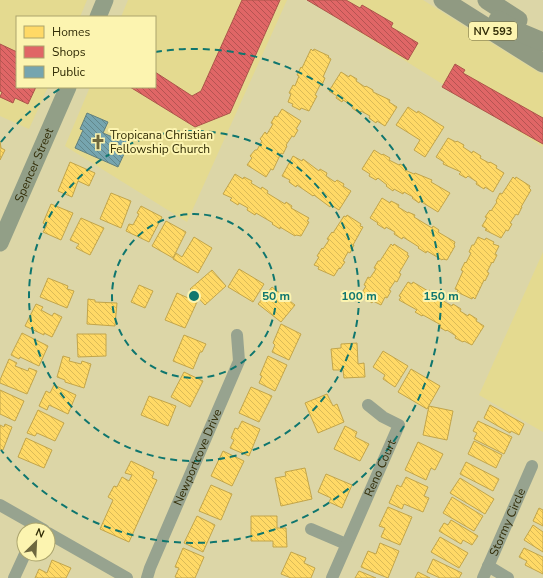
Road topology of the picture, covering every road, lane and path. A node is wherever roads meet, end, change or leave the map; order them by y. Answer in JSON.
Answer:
{"nodes":[{"id":1,"x":105,"y":0,"type":"edge"},
{"id":2,"x":486,"y":0,"type":"edge"},
{"id":3,"x":450,"y":4,"type":"edge"},
{"id":4,"x":98,"y":16,"type":"edge"},
{"id":5,"x":543,"y":35,"type":"edge"},
{"id":6,"x":543,"y":42,"type":"edge"},
{"id":7,"x":543,"y":63,"type":"edge"},
{"id":8,"x":68,"y":88,"type":"edge"},
{"id":9,"x":0,"y":243,"type":"edge"},
{"id":10,"x":237,"y":335,"type":"dead end"},
{"id":11,"x":368,"y":405,"type":"dead end"},
{"id":12,"x":532,"y":466,"type":"dead end"},
{"id":13,"x":0,"y":505,"type":"edge"},
{"id":14,"x":27,"y":522,"type":"edge"},
{"id":15,"x":311,"y":529,"type":"dead end"},
{"id":16,"x":56,"y":538,"type":"edge"},
{"id":17,"x":346,"y":544,"type":"junction"},
{"id":18,"x":21,"y":562,"type":"edge"},
{"id":19,"x":488,"y":566,"type":"junction"},
{"id":20,"x":14,"y":578,"type":"edge"},
{"id":21,"x":127,"y":578,"type":"edge"},
{"id":22,"x":147,"y":578,"type":"edge"},
{"id":23,"x":332,"y":578,"type":"edge"},
{"id":24,"x":483,"y":578,"type":"edge"},
{"id":25,"x":508,"y":578,"type":"edge"}],
"edges":[{"from":1,"to":4,"type":"street"},
{"from":2,"to":5,"type":"main road","number":"NV 593"},
{"from":3,"to":6,"type":"main road"},
{"from":3,"to":7,"type":"main road","number":"NV 593"},
{"from":8,"to":9,"type":"street","name":"Spencer Street"},
{"from":10,"to":22,"type":"street","name":"Newportcove Drive"},
{"from":11,"to":17,"type":"street","name":"Reno Court"},
{"from":12,"to":19,"type":"street","name":"Stormy Circle"},
{"from":13,"to":14,"type":"street"},
{"from":15,"to":17,"type":"street"},
{"from":16,"to":21,"type":"street"},
{"from":17,"to":23,"type":"street","name":"Reno Court"},
{"from":18,"to":20,"type":"street"},
{"from":19,"to":24,"type":"street","name":"Stormy Circle"},
{"from":19,"to":25,"type":"street"}]}
